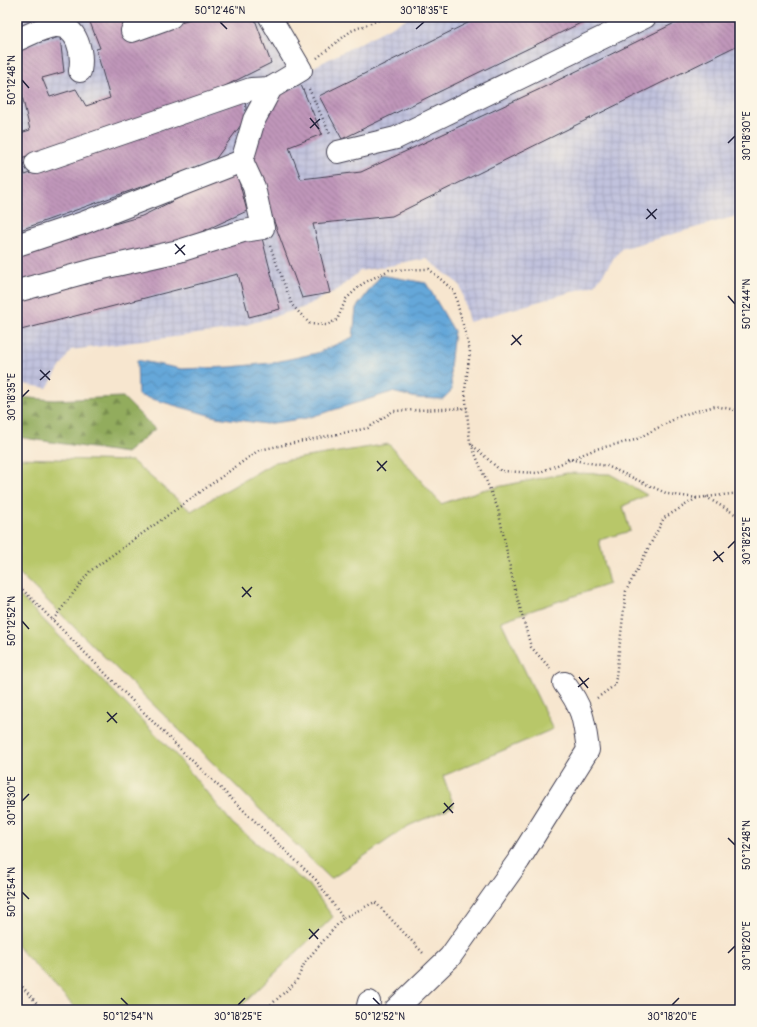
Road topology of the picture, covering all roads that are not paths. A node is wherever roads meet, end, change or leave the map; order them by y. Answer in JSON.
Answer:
{"nodes":[{"id":1,"x":171,"y":17,"type":"edge"},
{"id":2,"x":270,"y":17,"type":"edge"},
{"id":3,"x":645,"y":17,"type":"edge"},
{"id":4,"x":132,"y":31,"type":"dead end"},
{"id":5,"x":17,"y":40,"type":"edge"},
{"id":6,"x":80,"y":71,"type":"dead end"},
{"id":7,"x":271,"y":88,"type":"junction"},
{"id":8,"x":338,"y":152,"type":"road end"},
{"id":9,"x":242,"y":162,"type":"junction"},
{"id":10,"x":36,"y":163,"type":"dead end"},
{"id":11,"x":17,"y":245,"type":"edge"},
{"id":12,"x":17,"y":291,"type":"edge"},
{"id":13,"x":564,"y":683,"type":"road end"},
{"id":14,"x":395,"y":1010,"type":"edge"}],
"edges":[{"from":1,"to":4,"type":"street"},
{"from":2,"to":7,"type":"street"},
{"from":3,"to":8,"type":"street"},
{"from":5,"to":6,"type":"street"},
{"from":7,"to":9,"type":"street"},
{"from":7,"to":10,"type":"street"},
{"from":9,"to":11,"type":"street"},
{"from":9,"to":12,"type":"street"},
{"from":13,"to":14,"type":"street"}]}
